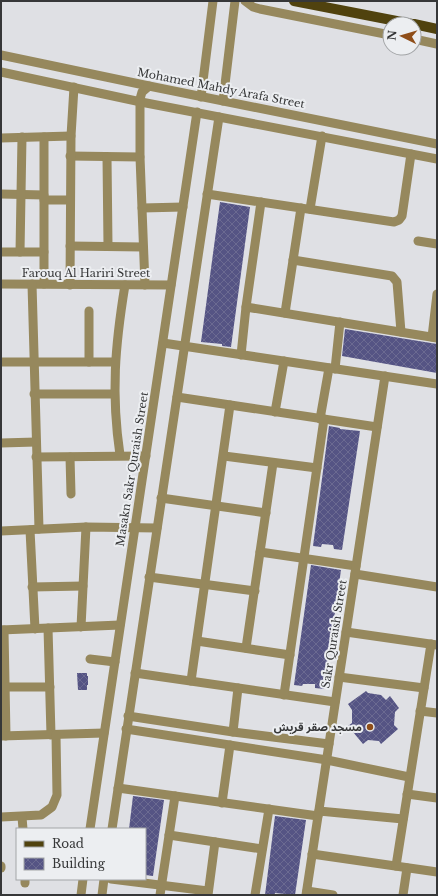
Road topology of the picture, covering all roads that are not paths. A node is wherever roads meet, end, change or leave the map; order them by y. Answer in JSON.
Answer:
{"nodes":[{"id":1,"x":214,"y":1,"type":"edge"},
{"id":2,"x":235,"y":1,"type":"edge"},
{"id":3,"x":245,"y":1,"type":"edge"},
{"id":4,"x":297,"y":1,"type":"edge"},
{"id":5,"x":382,"y":18,"type":"edge"},
{"id":6,"x":422,"y":26,"type":"edge"},
{"id":7,"x":437,"y":29,"type":"edge"},
{"id":8,"x":382,"y":33,"type":"edge"},
{"id":9,"x":422,"y":41,"type":"edge"},
{"id":10,"x":437,"y":44,"type":"edge"},
{"id":11,"x":1,"y":55,"type":"edge"},
{"id":12,"x":1,"y":72,"type":"edge"},
{"id":13,"x":128,"y":81,"type":"junction"},
{"id":14,"x":149,"y":86,"type":"junction"},
{"id":15,"x":74,"y":87,"type":"junction"},
{"id":16,"x":119,"y":97,"type":"junction"},
{"id":17,"x":201,"y":97,"type":"junction"},
{"id":18,"x":223,"y":101,"type":"junction"},
{"id":19,"x":141,"y":102,"type":"junction"},
{"id":20,"x":197,"y":112,"type":"junction"},
{"id":21,"x":219,"y":116,"type":"junction"},
{"id":22,"x":71,"y":136,"type":"junction"},
{"id":23,"x":322,"y":136,"type":"junction"},
{"id":24,"x":22,"y":137,"type":"junction"},
{"id":25,"x":44,"y":137,"type":"junction"},
{"id":26,"x":1,"y":138,"type":"edge"},
{"id":27,"x":437,"y":144,"type":"edge"},
{"id":28,"x":411,"y":154,"type":"junction"},
{"id":29,"x":70,"y":156,"type":"junction"},
{"id":30,"x":107,"y":157,"type":"junction"},
{"id":31,"x":140,"y":157,"type":"junction"},
{"id":32,"x":437,"y":159,"type":"edge"},
{"id":33,"x":1,"y":194,"type":"edge"},
{"id":34,"x":21,"y":194,"type":"junction"},
{"id":35,"x":207,"y":194,"type":"junction"},
{"id":36,"x":44,"y":197,"type":"junction"},
{"id":37,"x":70,"y":200,"type":"junction"},
{"id":38,"x":261,"y":202,"type":"junction"},
{"id":39,"x":183,"y":207,"type":"junction"},
{"id":40,"x":142,"y":208,"type":"junction"},
{"id":41,"x":305,"y":209,"type":"junction"},
{"id":42,"x":418,"y":242,"type":"dead end"},
{"id":43,"x":437,"y":244,"type":"edge"},
{"id":44,"x":70,"y":246,"type":"junction"},
{"id":45,"x":108,"y":246,"type":"junction"},
{"id":46,"x":143,"y":246,"type":"junction"},
{"id":47,"x":1,"y":252,"type":"edge"},
{"id":48,"x":20,"y":252,"type":"junction"},
{"id":49,"x":44,"y":252,"type":"junction"},
{"id":50,"x":293,"y":260,"type":"junction"},
{"id":51,"x":1,"y":284,"type":"edge"},
{"id":52,"x":32,"y":284,"type":"junction"},
{"id":53,"x":44,"y":284,"type":"junction"},
{"id":54,"x":70,"y":285,"type":"junction"},
{"id":55,"x":125,"y":285,"type":"junction"},
{"id":56,"x":145,"y":285,"type":"junction"},
{"id":57,"x":171,"y":285,"type":"junction"},
{"id":58,"x":437,"y":294,"type":"edge"},
{"id":59,"x":246,"y":307,"type":"junction"},
{"id":60,"x":89,"y":311,"type":"dead end"},
{"id":61,"x":285,"y":314,"type":"junction"},
{"id":62,"x":340,"y":322,"type":"junction"},
{"id":63,"x":401,"y":332,"type":"junction"},
{"id":64,"x":434,"y":337,"type":"edge"},
{"id":65,"x":163,"y":343,"type":"junction"},
{"id":66,"x":184,"y":346,"type":"junction"},
{"id":67,"x":241,"y":354,"type":"junction"},
{"id":68,"x":284,"y":361,"type":"junction"},
{"id":69,"x":1,"y":362,"type":"edge"},
{"id":70,"x":34,"y":362,"type":"junction"},
{"id":71,"x":89,"y":362,"type":"junction"},
{"id":72,"x":115,"y":362,"type":"junction"},
{"id":73,"x":332,"y":368,"type":"junction"},
{"id":74,"x":385,"y":376,"type":"junction"},
{"id":75,"x":437,"y":384,"type":"edge"},
{"id":76,"x":34,"y":394,"type":"junction"},
{"id":77,"x":114,"y":394,"type":"junction"},
{"id":78,"x":177,"y":397,"type":"junction"},
{"id":79,"x":230,"y":405,"type":"junction"},
{"id":80,"x":275,"y":412,"type":"junction"},
{"id":81,"x":322,"y":419,"type":"junction"},
{"id":82,"x":377,"y":427,"type":"junction"},
{"id":83,"x":36,"y":442,"type":"junction"},
{"id":84,"x":1,"y":443,"type":"edge"},
{"id":85,"x":120,"y":455,"type":"junction"},
{"id":86,"x":146,"y":456,"type":"junction"},
{"id":87,"x":224,"y":456,"type":"junction"},
{"id":88,"x":36,"y":457,"type":"junction"},
{"id":89,"x":70,"y":457,"type":"junction"},
{"id":90,"x":273,"y":462,"type":"junction"},
{"id":91,"x":317,"y":468,"type":"junction"},
{"id":92,"x":71,"y":494,"type":"dead end"},
{"id":93,"x":161,"y":498,"type":"junction"},
{"id":94,"x":217,"y":506,"type":"junction"},
{"id":95,"x":266,"y":513,"type":"junction"},
{"id":96,"x":86,"y":527,"type":"junction"},
{"id":97,"x":135,"y":527,"type":"junction"},
{"id":98,"x":157,"y":528,"type":"junction"},
{"id":99,"x":34,"y":530,"type":"junction"},
{"id":100,"x":1,"y":531,"type":"edge"},
{"id":101,"x":260,"y":552,"type":"junction"},
{"id":102,"x":304,"y":559,"type":"junction"},
{"id":103,"x":355,"y":570,"type":"junction"},
{"id":104,"x":149,"y":577,"type":"junction"},
{"id":105,"x":205,"y":584,"type":"junction"},
{"id":106,"x":83,"y":586,"type":"junction"},
{"id":107,"x":437,"y":587,"type":"edge"},
{"id":108,"x":32,"y":588,"type":"junction"},
{"id":109,"x":255,"y":591,"type":"junction"},
{"id":110,"x":120,"y":625,"type":"junction"},
{"id":111,"x":81,"y":627,"type":"junction"},
{"id":112,"x":35,"y":628,"type":"junction"},
{"id":113,"x":48,"y":628,"type":"junction"},
{"id":114,"x":2,"y":630,"type":"edge"},
{"id":115,"x":346,"y":632,"type":"junction"},
{"id":116,"x":197,"y":641,"type":"junction"},
{"id":117,"x":434,"y":644,"type":"edge"},
{"id":118,"x":246,"y":648,"type":"junction"},
{"id":119,"x":290,"y":654,"type":"junction"},
{"id":120,"x":90,"y":659,"type":"dead end"},
{"id":121,"x":115,"y":662,"type":"junction"},
{"id":122,"x":3,"y":665,"type":"edge"},
{"id":123,"x":135,"y":673,"type":"junction"},
{"id":124,"x":339,"y":677,"type":"junction"},
{"id":125,"x":191,"y":681,"type":"junction"},
{"id":126,"x":5,"y":687,"type":"junction"},
{"id":127,"x":50,"y":687,"type":"junction"},
{"id":128,"x":238,"y":688,"type":"junction"},
{"id":129,"x":424,"y":688,"type":"junction"},
{"id":130,"x":284,"y":695,"type":"junction"},
{"id":131,"x":335,"y":702,"type":"junction"},
{"id":132,"x":420,"y":711,"type":"junction"},
{"id":133,"x":437,"y":713,"type":"edge"},
{"id":134,"x":128,"y":716,"type":"junction"},
{"id":135,"x":126,"y":729,"type":"junction"},
{"id":136,"x":233,"y":732,"type":"junction"},
{"id":137,"x":104,"y":733,"type":"junction"},
{"id":138,"x":53,"y":735,"type":"junction"},
{"id":139,"x":4,"y":736,"type":"edge"},
{"id":140,"x":329,"y":744,"type":"junction"},
{"id":141,"x":230,"y":745,"type":"junction"},
{"id":142,"x":327,"y":760,"type":"junction"},
{"id":143,"x":408,"y":777,"type":"junction"},
{"id":144,"x":118,"y":788,"type":"junction"},
{"id":145,"x":407,"y":794,"type":"junction"},
{"id":146,"x":175,"y":796,"type":"junction"},
{"id":147,"x":437,"y":798,"type":"edge"},
{"id":148,"x":222,"y":803,"type":"junction"},
{"id":149,"x":269,"y":809,"type":"junction"},
{"id":150,"x":319,"y":814,"type":"junction"},
{"id":151,"x":1,"y":817,"type":"edge"},
{"id":152,"x":22,"y":817,"type":"junction"},
{"id":153,"x":403,"y":819,"type":"junction"},
{"id":154,"x":23,"y":828,"type":"edge"},
{"id":155,"x":90,"y":828,"type":"edge"},
{"id":156,"x":112,"y":828,"type":"edge"},
{"id":157,"x":169,"y":835,"type":"junction"},
{"id":158,"x":215,"y":842,"type":"junction"},
{"id":159,"x":262,"y":849,"type":"junction"},
{"id":160,"x":312,"y":854,"type":"junction"},
{"id":161,"x":396,"y":866,"type":"junction"},
{"id":162,"x":407,"y":868,"type":"junction"},
{"id":163,"x":437,"y":870,"type":"edge"},
{"id":164,"x":83,"y":880,"type":"edge"},
{"id":165,"x":104,"y":880,"type":"edge"},
{"id":166,"x":120,"y":880,"type":"edge"},
{"id":167,"x":162,"y":885,"type":"junction"},
{"id":168,"x":208,"y":893,"type":"edge"},
{"id":169,"x":307,"y":893,"type":"edge"},
{"id":170,"x":81,"y":895,"type":"edge"},
{"id":171,"x":102,"y":895,"type":"edge"},
{"id":172,"x":160,"y":895,"type":"edge"},
{"id":173,"x":255,"y":895,"type":"edge"},
{"id":174,"x":333,"y":895,"type":"edge"},
{"id":175,"x":403,"y":895,"type":"edge"}],
"edges":[{"from":1,"to":17,"type":"street"},
{"from":2,"to":18,"type":"street"},
{"from":3,"to":8,"type":"street"},
{"from":4,"to":5,"type":"main road"},
{"from":6,"to":7,"type":"main road"},
{"from":9,"to":10,"type":"street"},
{"from":11,"to":13,"type":"street","name":"Mohamed Mahdy Arafa Street"},
{"from":12,"to":15,"type":"street"},
{"from":13,"to":14,"type":"street","name":"Mohamed Mahdy Arafa Street"},
{"from":13,"to":16,"type":"street"},
{"from":14,"to":17,"type":"street","name":"Mohamed Mahdy Arafa Street"},
{"from":14,"to":19,"type":"street"},
{"from":15,"to":16,"type":"street"},
{"from":15,"to":22,"type":"street"},
{"from":16,"to":19,"type":"street"},
{"from":17,"to":18,"type":"street","name":"Mohamed Mahdy Arafa Street"},
{"from":18,"to":27,"type":"street","name":"Mohamed Mahdy Arafa Street"},
{"from":19,"to":20,"type":"street"},
{"from":19,"to":31,"type":"street"},
{"from":20,"to":21,"type":"street"},
{"from":20,"to":39,"type":"street","name":"Masakn Sakr Quraish Street"},
{"from":21,"to":23,"type":"street"},
{"from":21,"to":35,"type":"street"},
{"from":22,"to":25,"type":"street"},
{"from":22,"to":29,"type":"street"},
{"from":23,"to":28,"type":"street"},
{"from":23,"to":41,"type":"street"},
{"from":24,"to":25,"type":"street"},
{"from":24,"to":26,"type":"street"},
{"from":24,"to":34,"type":"street"},
{"from":25,"to":36,"type":"street"},
{"from":28,"to":32,"type":"street"},
{"from":28,"to":41,"type":"street"},
{"from":29,"to":30,"type":"street"},
{"from":29,"to":37,"type":"street"},
{"from":30,"to":31,"type":"street"},
{"from":30,"to":45,"type":"street"},
{"from":31,"to":40,"type":"street"},
{"from":33,"to":34,"type":"street"},
{"from":34,"to":36,"type":"street"},
{"from":34,"to":48,"type":"street"},
{"from":35,"to":38,"type":"street"},
{"from":35,"to":66,"type":"street"},
{"from":36,"to":37,"type":"street"},
{"from":36,"to":49,"type":"street"},
{"from":37,"to":44,"type":"street"},
{"from":38,"to":41,"type":"street"},
{"from":38,"to":59,"type":"street"},
{"from":39,"to":40,"type":"street"},
{"from":39,"to":57,"type":"street","name":"Masakn Sakr Quraish Street"},
{"from":40,"to":46,"type":"street"},
{"from":41,"to":50,"type":"street"},
{"from":42,"to":43,"type":"street"},
{"from":44,"to":45,"type":"street"},
{"from":44,"to":54,"type":"street"},
{"from":45,"to":46,"type":"street"},
{"from":46,"to":56,"type":"street"},
{"from":47,"to":48,"type":"street"},
{"from":48,"to":49,"type":"street"},
{"from":49,"to":53,"type":"street"},
{"from":50,"to":61,"type":"street"},
{"from":50,"to":63,"type":"street"},
{"from":51,"to":52,"type":"street","name":"Farouq Al Hariri Street"},
{"from":52,"to":53,"type":"street","name":"Farouq Al Hariri Street"},
{"from":52,"to":70,"type":"street"},
{"from":53,"to":54,"type":"street","name":"Farouq Al Hariri Street"},
{"from":54,"to":55,"type":"street","name":"Farouq Al Hariri Street"},
{"from":55,"to":56,"type":"street","name":"Farouq Al Hariri Street"},
{"from":55,"to":72,"type":"street"},
{"from":56,"to":57,"type":"street","name":"Farouq Al Hariri Street"},
{"from":57,"to":65,"type":"street","name":"Masakn Sakr Quraish Street"},
{"from":58,"to":64,"type":"street"},
{"from":59,"to":61,"type":"street"},
{"from":59,"to":67,"type":"street"},
{"from":60,"to":71,"type":"street"},
{"from":61,"to":62,"type":"street"},
{"from":62,"to":63,"type":"street"},
{"from":62,"to":73,"type":"street"},
{"from":63,"to":64,"type":"street"},
{"from":65,"to":66,"type":"street"},
{"from":65,"to":86,"type":"street","name":"Masakn Sakr Quraish Street"},
{"from":66,"to":67,"type":"street"},
{"from":66,"to":78,"type":"street"},
{"from":67,"to":68,"type":"street"},
{"from":68,"to":73,"type":"street"},
{"from":68,"to":80,"type":"street"},
{"from":69,"to":70,"type":"street"},
{"from":70,"to":71,"type":"street"},
{"from":70,"to":76,"type":"street"},
{"from":71,"to":72,"type":"street"},
{"from":72,"to":77,"type":"street"},
{"from":73,"to":74,"type":"street"},
{"from":73,"to":81,"type":"street"},
{"from":74,"to":75,"type":"street"},
{"from":74,"to":82,"type":"street","name":"Sakr Quraish Street"},
{"from":76,"to":77,"type":"street"},
{"from":76,"to":83,"type":"street"},
{"from":77,"to":85,"type":"street"},
{"from":78,"to":79,"type":"street"},
{"from":78,"to":93,"type":"street"},
{"from":79,"to":80,"type":"street"},
{"from":79,"to":87,"type":"street"},
{"from":80,"to":81,"type":"street"},
{"from":81,"to":82,"type":"street"},
{"from":81,"to":91,"type":"street"},
{"from":82,"to":103,"type":"street","name":"Sakr Quraish Street"},
{"from":83,"to":84,"type":"street"},
{"from":83,"to":88,"type":"street"},
{"from":85,"to":86,"type":"street"},
{"from":85,"to":89,"type":"street"},
{"from":86,"to":97,"type":"street","name":"Masakn Sakr Quraish Street"},
{"from":87,"to":90,"type":"street"},
{"from":87,"to":94,"type":"street"},
{"from":88,"to":89,"type":"street"},
{"from":88,"to":99,"type":"street"},
{"from":89,"to":92,"type":"street"},
{"from":90,"to":91,"type":"street"},
{"from":90,"to":95,"type":"street"},
{"from":91,"to":102,"type":"street"},
{"from":93,"to":94,"type":"street"},
{"from":93,"to":98,"type":"street"},
{"from":94,"to":95,"type":"street"},
{"from":94,"to":105,"type":"street"},
{"from":95,"to":101,"type":"street"},
{"from":96,"to":97,"type":"street"},
{"from":96,"to":99,"type":"street"},
{"from":96,"to":106,"type":"street"},
{"from":97,"to":98,"type":"street"},
{"from":97,"to":110,"type":"street","name":"Masakn Sakr Quraish Street"},
{"from":98,"to":104,"type":"street"},
{"from":99,"to":100,"type":"street"},
{"from":99,"to":108,"type":"street"},
{"from":101,"to":102,"type":"street"},
{"from":101,"to":109,"type":"street"},
{"from":102,"to":103,"type":"street"},
{"from":102,"to":119,"type":"street"},
{"from":103,"to":107,"type":"street"},
{"from":103,"to":115,"type":"street","name":"Sakr Quraish Street"},
{"from":104,"to":105,"type":"street"},
{"from":104,"to":123,"type":"street"},
{"from":105,"to":109,"type":"street"},
{"from":105,"to":116,"type":"street"},
{"from":106,"to":108,"type":"street"},
{"from":106,"to":111,"type":"street"},
{"from":108,"to":112,"type":"street"},
{"from":109,"to":118,"type":"street"},
{"from":110,"to":111,"type":"street"},
{"from":110,"to":121,"type":"street","name":"Masakn Sakr Quraish Street"},
{"from":111,"to":113,"type":"street"},
{"from":112,"to":113,"type":"street"},
{"from":112,"to":114,"type":"street"},
{"from":113,"to":127,"type":"street"},
{"from":114,"to":122,"type":"street"},
{"from":115,"to":117,"type":"street"},
{"from":115,"to":124,"type":"street","name":"Sakr Quraish Street"},
{"from":116,"to":118,"type":"street"},
{"from":116,"to":125,"type":"street"},
{"from":117,"to":129,"type":"street"},
{"from":118,"to":119,"type":"street"},
{"from":119,"to":130,"type":"street"},
{"from":120,"to":121,"type":"street"},
{"from":121,"to":137,"type":"street","name":"Masakn Sakr Quraish Street"},
{"from":122,"to":126,"type":"street"},
{"from":123,"to":125,"type":"street"},
{"from":123,"to":134,"type":"street"},
{"from":124,"to":129,"type":"street"},
{"from":124,"to":131,"type":"street","name":"Sakr Quraish Street"},
{"from":125,"to":128,"type":"street"},
{"from":126,"to":127,"type":"street"},
{"from":126,"to":139,"type":"street"},
{"from":127,"to":138,"type":"street"},
{"from":128,"to":130,"type":"street"},
{"from":128,"to":136,"type":"street"},
{"from":129,"to":132,"type":"street"},
{"from":130,"to":131,"type":"street"},
{"from":131,"to":140,"type":"street","name":"Sakr Quraish Street"},
{"from":132,"to":133,"type":"street"},
{"from":132,"to":143,"type":"street"},
{"from":134,"to":135,"type":"street"},
{"from":134,"to":136,"type":"street"},
{"from":135,"to":141,"type":"street"},
{"from":135,"to":144,"type":"street"},
{"from":136,"to":140,"type":"street"},
{"from":137,"to":138,"type":"street"},
{"from":137,"to":155,"type":"street","name":"Masakn Sakr Quraish Street"},
{"from":138,"to":139,"type":"street"},
{"from":138,"to":152,"type":"street"},
{"from":140,"to":142,"type":"street","name":"Sakr Quraish Street"},
{"from":141,"to":142,"type":"street"},
{"from":141,"to":148,"type":"street"},
{"from":142,"to":143,"type":"street"},
{"from":142,"to":150,"type":"street","name":"Sakr Quraish Street"},
{"from":143,"to":145,"type":"street"},
{"from":144,"to":146,"type":"street"},
{"from":144,"to":156,"type":"street"},
{"from":145,"to":147,"type":"street"},
{"from":145,"to":153,"type":"street"},
{"from":146,"to":148,"type":"street"},
{"from":146,"to":157,"type":"street"},
{"from":148,"to":149,"type":"street"},
{"from":149,"to":150,"type":"street"},
{"from":149,"to":159,"type":"street"},
{"from":150,"to":153,"type":"street"},
{"from":150,"to":160,"type":"street","name":"Sakr Quraish Street"},
{"from":151,"to":152,"type":"street"},
{"from":152,"to":154,"type":"street"},
{"from":153,"to":161,"type":"street"},
{"from":157,"to":158,"type":"street"},
{"from":157,"to":167,"type":"street"},
{"from":158,"to":159,"type":"street"},
{"from":158,"to":168,"type":"street"},
{"from":159,"to":173,"type":"street"},
{"from":160,"to":161,"type":"street"},
{"from":160,"to":169,"type":"street","name":"Sakr Quraish Street"},
{"from":161,"to":162,"type":"street"},
{"from":162,"to":163,"type":"street"},
{"from":162,"to":175,"type":"street"},
{"from":164,"to":170,"type":"street"},
{"from":165,"to":171,"type":"street"},
{"from":166,"to":167,"type":"street"},
{"from":167,"to":168,"type":"street"},
{"from":167,"to":172,"type":"street"},
{"from":169,"to":174,"type":"street"}]}
